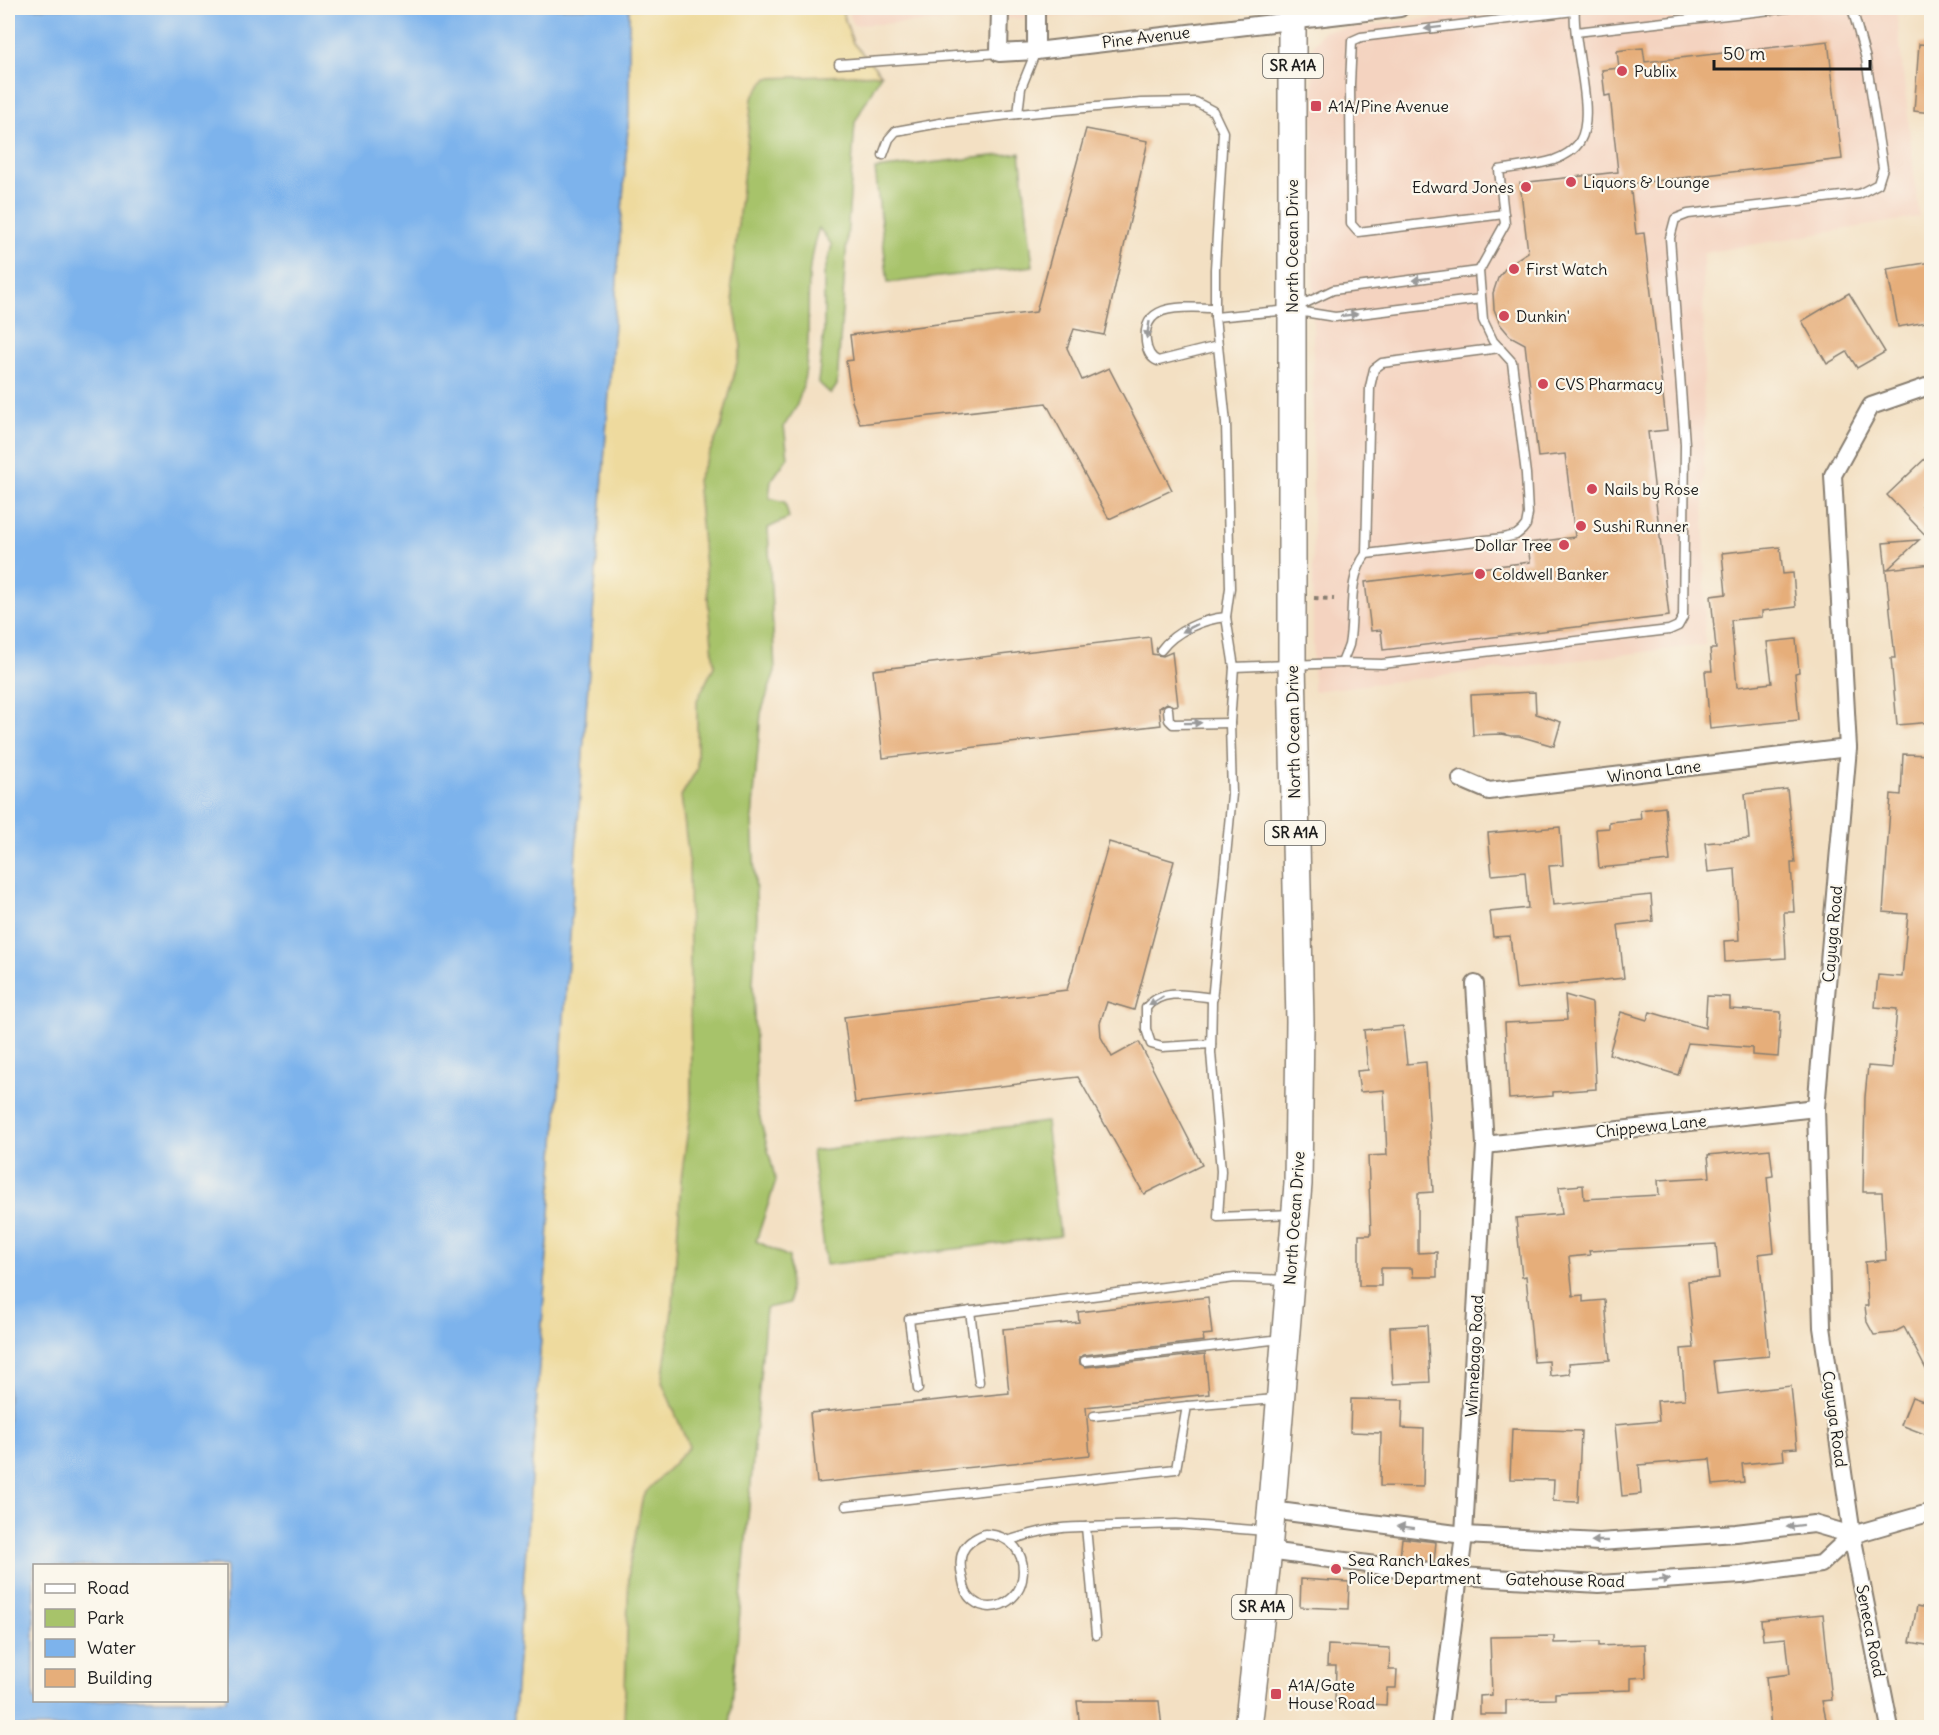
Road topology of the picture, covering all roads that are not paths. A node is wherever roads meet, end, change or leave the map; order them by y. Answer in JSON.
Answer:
{"nodes":[{"id":1,"x":1000,"y":8,"type":"edge"},
{"id":2,"x":1036,"y":8,"type":"edge"},
{"id":3,"x":1400,"y":8,"type":"edge"},
{"id":4,"x":1788,"y":8,"type":"edge"},
{"id":5,"x":1852,"y":8,"type":"edge"},
{"id":6,"x":1574,"y":9,"type":"edge"},
{"id":7,"x":1292,"y":13,"type":"edge"},
{"id":8,"x":1576,"y":32,"type":"junction"},
{"id":9,"x":1036,"y":51,"type":"junction"},
{"id":10,"x":999,"y":53,"type":"junction"},
{"id":11,"x":839,"y":64,"type":"dead end"},
{"id":12,"x":1018,"y":114,"type":"junction"},
{"id":13,"x":883,"y":155,"type":"dead end"},
{"id":14,"x":1504,"y":214,"type":"junction"},
{"id":15,"x":1479,"y":271,"type":"junction"},
{"id":16,"x":1481,"y":299,"type":"junction"},
{"id":17,"x":1291,"y":310,"type":"junction"},
{"id":18,"x":1215,"y":312,"type":"junction"},
{"id":19,"x":1218,"y":346,"type":"junction"},
{"id":20,"x":1500,"y":348,"type":"junction"},
{"id":21,"x":1932,"y":385,"type":"edge"},
{"id":22,"x":1366,"y":554,"type":"junction"},
{"id":23,"x":1226,"y":617,"type":"junction"},
{"id":24,"x":1161,"y":650,"type":"dead end"},
{"id":25,"x":1342,"y":663,"type":"junction"},
{"id":26,"x":1292,"y":664,"type":"junction"},
{"id":27,"x":1234,"y":667,"type":"junction"},
{"id":28,"x":1168,"y":709,"type":"dead end"},
{"id":29,"x":1230,"y":723,"type":"junction"},
{"id":30,"x":1848,"y":748,"type":"junction"},
{"id":31,"x":1461,"y":779,"type":"dead end"},
{"id":32,"x":1475,"y":984,"type":"dead end"},
{"id":33,"x":1213,"y":998,"type":"junction"},
{"id":34,"x":1211,"y":1044,"type":"junction"},
{"id":35,"x":1816,"y":1108,"type":"junction"},
{"id":36,"x":1485,"y":1145,"type":"junction"},
{"id":37,"x":1296,"y":1214,"type":"junction"},
{"id":38,"x":1291,"y":1280,"type":"junction"},
{"id":39,"x":970,"y":1311,"type":"junction"},
{"id":40,"x":1286,"y":1338,"type":"junction"},
{"id":41,"x":1085,"y":1361,"type":"dead end"},
{"id":42,"x":979,"y":1382,"type":"dead end"},
{"id":43,"x":918,"y":1389,"type":"dead end"},
{"id":44,"x":1280,"y":1398,"type":"junction"},
{"id":45,"x":1187,"y":1407,"type":"junction"},
{"id":46,"x":1094,"y":1416,"type":"dead end"},
{"id":47,"x":846,"y":1506,"type":"dead end"},
{"id":48,"x":1932,"y":1512,"type":"edge"},
{"id":49,"x":1086,"y":1527,"type":"junction"},
{"id":50,"x":1270,"y":1531,"type":"junction"},
{"id":51,"x":1464,"y":1535,"type":"junction"},
{"id":52,"x":1852,"y":1535,"type":"junction"},
{"id":53,"x":1010,"y":1540,"type":"junction"},
{"id":54,"x":1460,"y":1576,"type":"junction"},
{"id":55,"x":1096,"y":1635,"type":"dead end"},
{"id":56,"x":1248,"y":1728,"type":"edge"},
{"id":57,"x":1440,"y":1728,"type":"edge"},
{"id":58,"x":1890,"y":1728,"type":"edge"}],
"edges":[{"from":1,"to":10,"type":"street"},
{"from":2,"to":9,"type":"street"},
{"from":3,"to":7,"type":"street","name":"Pine Avenue"},
{"from":4,"to":8,"type":"lane"},
{"from":5,"to":25,"type":"lane"},
{"from":6,"to":8,"type":"lane"},
{"from":6,"to":14,"type":"lane","one_way":true},
{"from":7,"to":9,"type":"street","name":"Pine Avenue"},
{"from":7,"to":17,"type":"main road","name":"North Ocean Drive","number":"SR A1A"},
{"from":8,"to":14,"type":"lane"},
{"from":9,"to":10,"type":"street","name":"Pine Avenue"},
{"from":9,"to":12,"type":"lane"},
{"from":10,"to":11,"type":"lane"},
{"from":12,"to":13,"type":"lane"},
{"from":12,"to":18,"type":"lane"},
{"from":14,"to":15,"type":"lane"},
{"from":15,"to":16,"type":"lane"},
{"from":15,"to":17,"type":"lane","one_way":true},
{"from":17,"to":16,"type":"lane","one_way":true},
{"from":16,"to":20,"type":"lane"},
{"from":17,"to":18,"type":"lane"},
{"from":17,"to":26,"type":"main road","name":"North Ocean Drive","number":"SR A1A"},
{"from":18,"to":19,"type":"lane"},
{"from":18,"to":19,"type":"lane","one_way":true},
{"from":19,"to":23,"type":"lane"},
{"from":20,"to":22,"type":"lane"},
{"from":20,"to":22,"type":"lane"},
{"from":21,"to":30,"type":"street","name":"Cayuga Road"},
{"from":22,"to":25,"type":"lane"},
{"from":23,"to":24,"type":"lane","one_way":true},
{"from":23,"to":27,"type":"lane"},
{"from":25,"to":26,"type":"lane"},
{"from":26,"to":27,"type":"lane"},
{"from":26,"to":37,"type":"main road","name":"North Ocean Drive","number":"SR A1A"},
{"from":27,"to":29,"type":"lane"},
{"from":28,"to":29,"type":"lane","one_way":true},
{"from":29,"to":33,"type":"lane"},
{"from":30,"to":31,"type":"street","name":"Winona Lane"},
{"from":30,"to":35,"type":"street","name":"Cayuga Road"},
{"from":32,"to":36,"type":"street","name":"Winnebago Road"},
{"from":33,"to":34,"type":"lane"},
{"from":33,"to":34,"type":"lane","one_way":true},
{"from":34,"to":37,"type":"lane"},
{"from":35,"to":36,"type":"street","name":"Chippewa Lane"},
{"from":35,"to":52,"type":"street","name":"Cayuga Road"},
{"from":36,"to":51,"type":"street","name":"Winnebago Road"},
{"from":37,"to":38,"type":"main road","name":"North Ocean Drive","number":"SR A1A"},
{"from":38,"to":39,"type":"lane"},
{"from":38,"to":40,"type":"main road","name":"North Ocean Drive","number":"SR A1A"},
{"from":39,"to":42,"type":"lane"},
{"from":39,"to":43,"type":"lane"},
{"from":40,"to":41,"type":"lane"},
{"from":40,"to":44,"type":"main road","name":"North Ocean Drive","number":"SR A1A"},
{"from":44,"to":45,"type":"lane"},
{"from":44,"to":50,"type":"main road","name":"North Ocean Drive","number":"SR A1A"},
{"from":45,"to":46,"type":"lane"},
{"from":45,"to":47,"type":"lane"},
{"from":48,"to":52,"type":"street","name":"Gatehouse Road"},
{"from":49,"to":50,"type":"lane"},
{"from":49,"to":53,"type":"lane"},
{"from":49,"to":55,"type":"lane"},
{"from":51,"to":50,"type":"street","one_way":true},
{"from":50,"to":54,"type":"street","name":"Gatehouse Road"},
{"from":50,"to":56,"type":"main road","number":"SR A1A"},
{"from":52,"to":51,"type":"street","one_way":true},
{"from":51,"to":54,"type":"street","name":"Winnebago Road"},
{"from":54,"to":52,"type":"street","name":"Gatehouse Road","one_way":true},
{"from":52,"to":58,"type":"street","name":"Seneca Road"},
{"from":53,"to":53,"type":"lane"},
{"from":54,"to":57,"type":"street","name":"Winnebago Road"}]}
